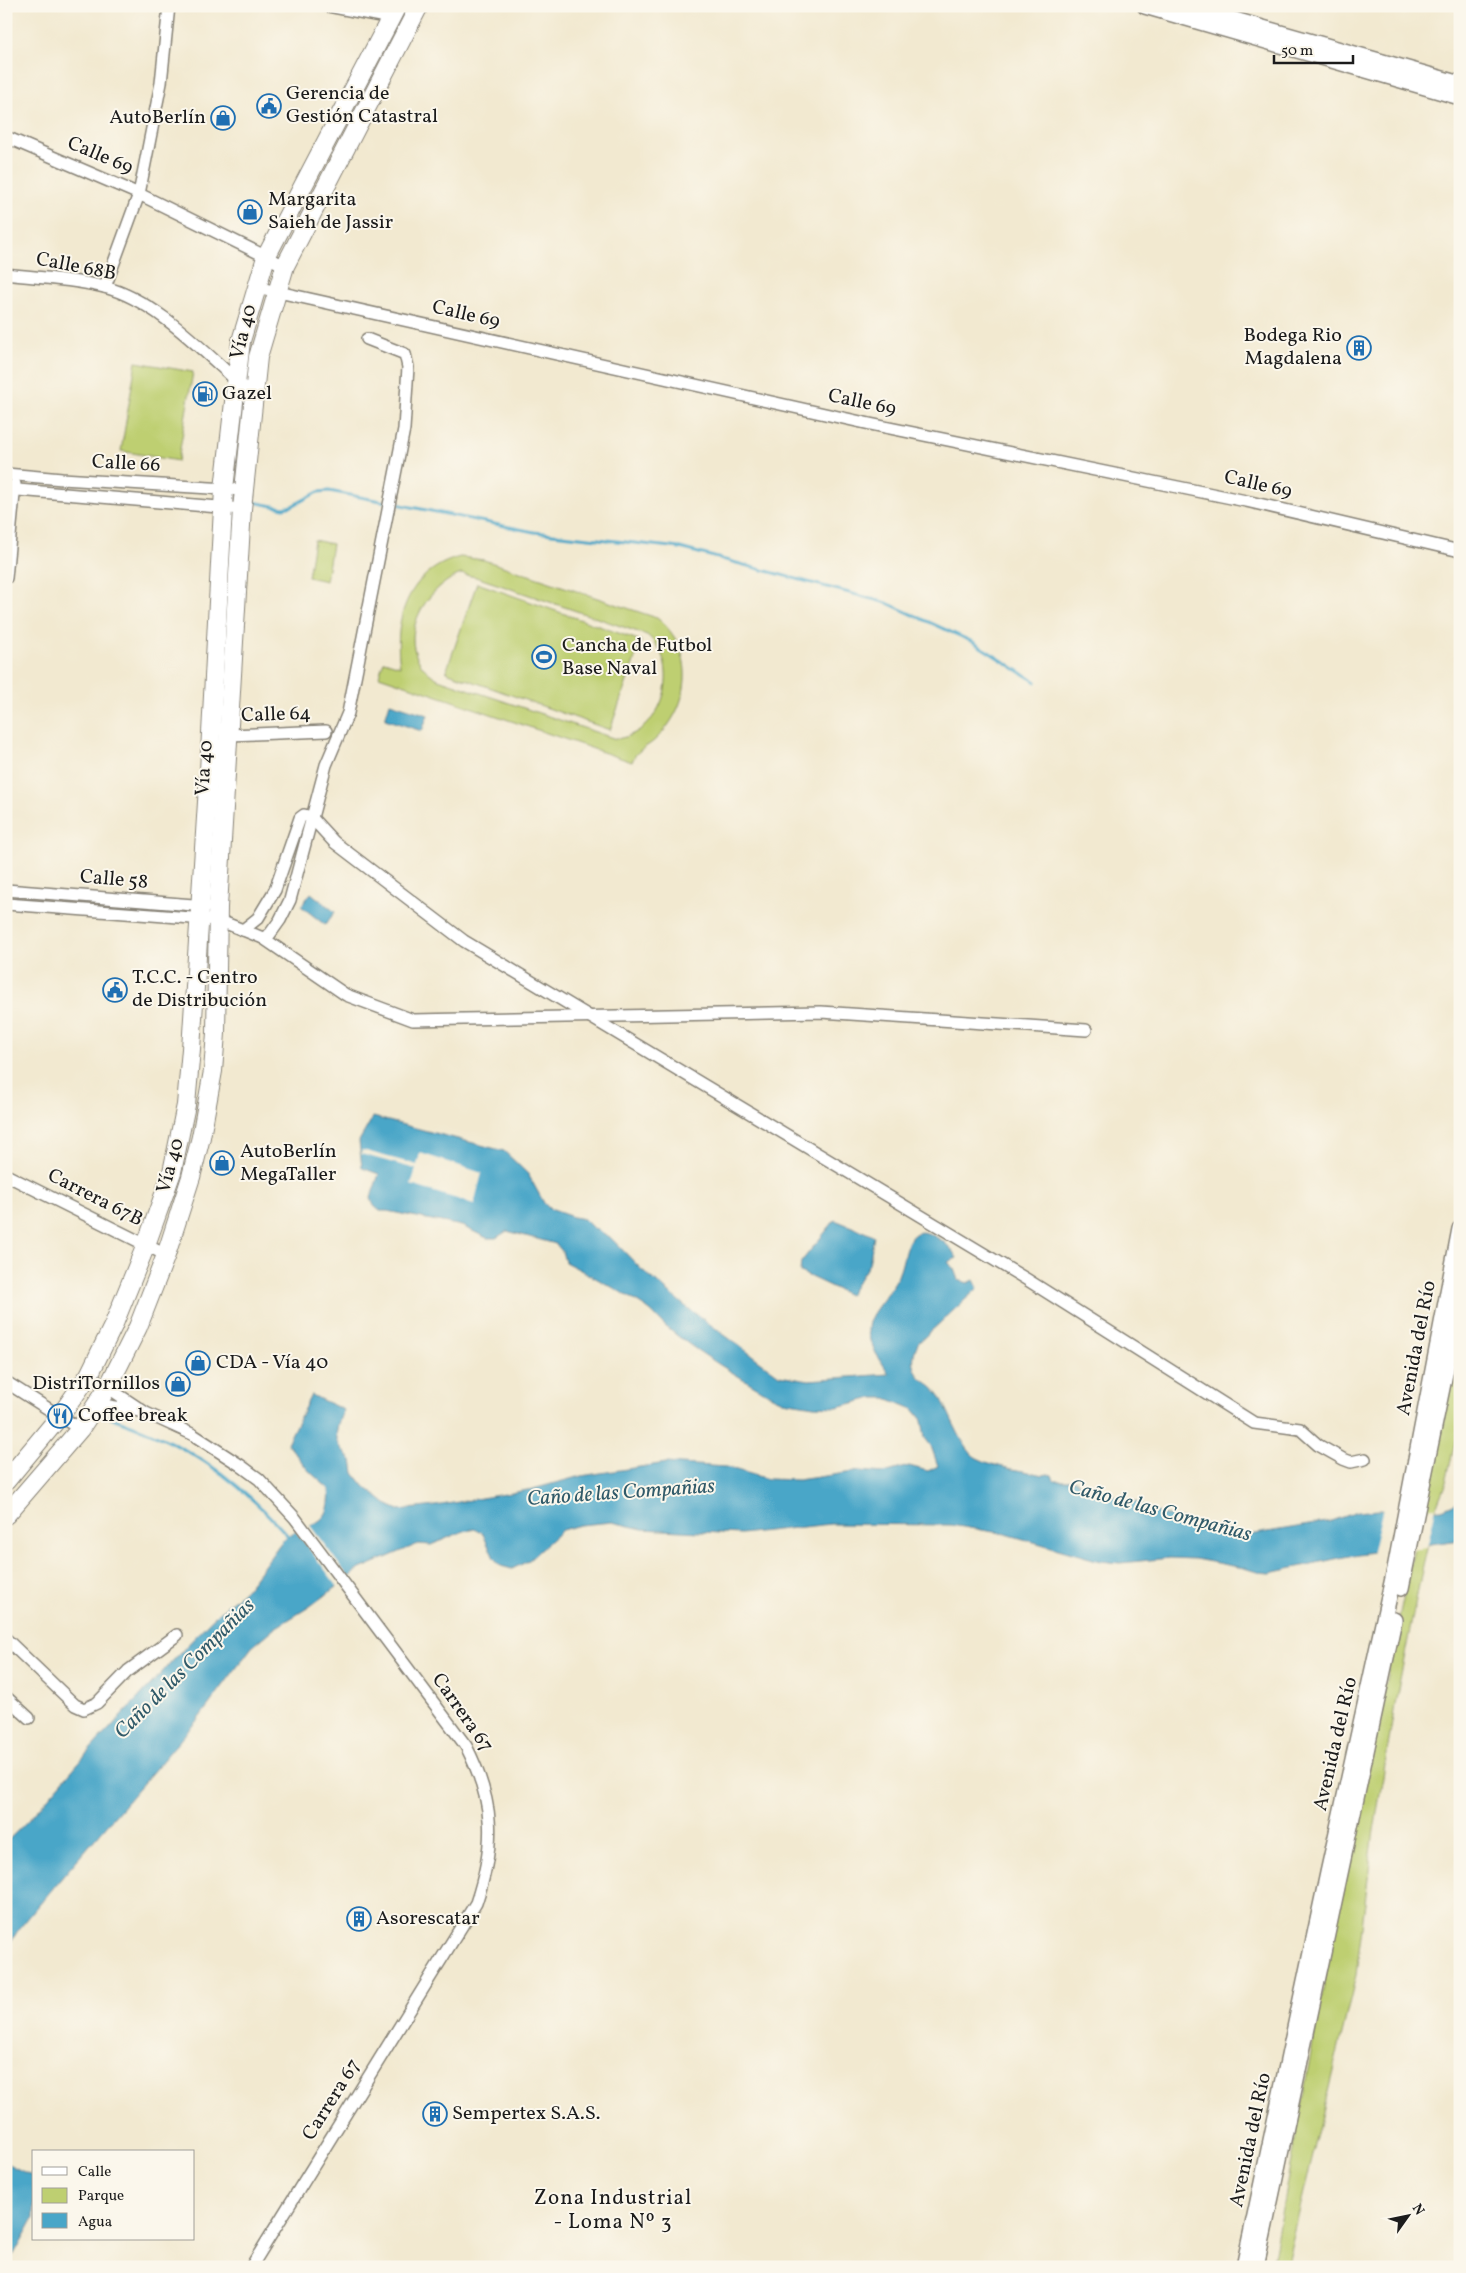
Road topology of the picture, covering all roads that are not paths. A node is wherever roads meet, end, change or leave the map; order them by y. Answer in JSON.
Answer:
{"nodes":[{"id":1,"x":169,"y":6,"type":"edge"},
{"id":2,"x":328,"y":6,"type":"edge"},
{"id":3,"x":419,"y":6,"type":"edge"},
{"id":4,"x":1145,"y":6,"type":"edge"},
{"id":5,"x":1186,"y":6,"type":"edge"},
{"id":6,"x":394,"y":12,"type":"edge"},
{"id":7,"x":1460,"y":84,"type":"edge"},
{"id":8,"x":1460,"y":97,"type":"edge"},
{"id":9,"x":6,"y":136,"type":"edge"},
{"id":10,"x":139,"y":194,"type":"junction"},
{"id":11,"x":266,"y":257,"type":"junction"},
{"id":12,"x":285,"y":266,"type":"junction"},
{"id":13,"x":6,"y":274,"type":"edge"},
{"id":14,"x":105,"y":287,"type":"junction"},
{"id":15,"x":256,"y":287,"type":"junction"},
{"id":16,"x":276,"y":292,"type":"junction"},
{"id":17,"x":367,"y":339,"type":"dead end"},
{"id":18,"x":236,"y":381,"type":"junction"},
{"id":19,"x":254,"y":396,"type":"junction"},
{"id":20,"x":11,"y":474,"type":"edge"},
{"id":21,"x":10,"y":489,"type":"edge"},
{"id":22,"x":224,"y":489,"type":"junction"},
{"id":23,"x":244,"y":490,"type":"junction"},
{"id":24,"x":222,"y":508,"type":"junction"},
{"id":25,"x":242,"y":509,"type":"junction"},
{"id":26,"x":1460,"y":551,"type":"edge"},
{"id":27,"x":6,"y":578,"type":"edge"},
{"id":28,"x":326,"y":731,"type":"dead end"},
{"id":29,"x":228,"y":736,"type":"junction"},
{"id":30,"x":311,"y":817,"type":"junction"},
{"id":31,"x":6,"y":890,"type":"edge"},
{"id":32,"x":6,"y":904,"type":"edge"},
{"id":33,"x":209,"y":913,"type":"junction"},
{"id":34,"x":243,"y":930,"type":"junction"},
{"id":35,"x":263,"y":938,"type":"junction"},
{"id":36,"x":588,"y":1017,"type":"junction"},
{"id":37,"x":1086,"y":1030,"type":"dead end"},
{"id":38,"x":6,"y":1175,"type":"edge"},
{"id":39,"x":1460,"y":1229,"type":"edge"},
{"id":40,"x":146,"y":1245,"type":"junction"},
{"id":41,"x":166,"y":1255,"type":"junction"},
{"id":42,"x":1460,"y":1300,"type":"edge"},
{"id":43,"x":90,"y":1375,"type":"junction"},
{"id":44,"x":6,"y":1382,"type":"edge"},
{"id":45,"x":108,"y":1387,"type":"junction"},
{"id":46,"x":97,"y":1404,"type":"junction"},
{"id":47,"x":146,"y":1413,"type":"junction"},
{"id":48,"x":60,"y":1416,"type":"junction"},
{"id":49,"x":80,"y":1429,"type":"junction"},
{"id":50,"x":1365,"y":1459,"type":"dead end"},
{"id":51,"x":6,"y":1481,"type":"edge"},
{"id":52,"x":1414,"y":1500,"type":"junction"},
{"id":53,"x":6,"y":1515,"type":"edge"},
{"id":54,"x":1400,"y":1570,"type":"junction"},
{"id":55,"x":177,"y":1635,"type":"dead end"},
{"id":56,"x":6,"y":1639,"type":"edge"},
{"id":57,"x":6,"y":1697,"type":"edge"},
{"id":58,"x":29,"y":1718,"type":"dead end"},
{"id":59,"x":251,"y":2267,"type":"edge"},
{"id":60,"x":1244,"y":2267,"type":"edge"},
{"id":61,"x":1256,"y":2267,"type":"edge"}],
"edges":[{"from":1,"to":10,"type":"street"},
{"from":2,"to":6,"type":"street"},
{"from":3,"to":12,"type":"highway","name":"Vía 40"},
{"from":4,"to":8,"type":"main road"},
{"from":5,"to":7,"type":"main road"},
{"from":6,"to":11,"type":"highway","name":"Vía 40"},
{"from":9,"to":10,"type":"street","name":"Calle 69"},
{"from":10,"to":11,"type":"street","name":"Calle 69"},
{"from":10,"to":14,"type":"street"},
{"from":11,"to":12,"type":"street","name":"Calle 69"},
{"from":11,"to":15,"type":"highway","name":"Vía 40"},
{"from":12,"to":16,"type":"highway","name":"Vía 40"},
{"from":13,"to":14,"type":"street","name":"Calle 68B"},
{"from":14,"to":18,"type":"street","name":"Calle 68B"},
{"from":15,"to":16,"type":"street","name":"Calle 69"},
{"from":15,"to":18,"type":"highway","name":"Vía 40"},
{"from":16,"to":19,"type":"highway","name":"Vía 40"},
{"from":16,"to":26,"type":"street","name":"Calle 69"},
{"from":17,"to":30,"type":"street"},
{"from":18,"to":19,"type":"street","name":"Calle 68B"},
{"from":18,"to":22,"type":"highway","name":"Vía 40"},
{"from":19,"to":23,"type":"highway","name":"Vía 40"},
{"from":20,"to":21,"type":"street"},
{"from":20,"to":22,"type":"street","name":"Calle 66"},
{"from":21,"to":24,"type":"street","name":"Calle 66"},
{"from":21,"to":27,"type":"street"},
{"from":22,"to":23,"type":"street","name":"Calle 66"},
{"from":22,"to":24,"type":"highway","name":"Vía 40"},
{"from":23,"to":25,"type":"highway","name":"Vía 40"},
{"from":24,"to":25,"type":"street","name":"Calle 66"},
{"from":24,"to":33,"type":"highway","name":"Vía 40"},
{"from":25,"to":29,"type":"highway","name":"Vía 40"},
{"from":28,"to":29,"type":"street","name":"Calle 64"},
{"from":29,"to":33,"type":"highway","name":"Vía 40"},
{"from":30,"to":34,"type":"street"},
{"from":30,"to":35,"type":"street"},
{"from":30,"to":36,"type":"street"},
{"from":31,"to":33,"type":"street","name":"Calle 58"},
{"from":32,"to":33,"type":"street","name":"Calle 58"},
{"from":33,"to":34,"type":"street"},
{"from":33,"to":40,"type":"highway","name":"Vía 40"},
{"from":33,"to":41,"type":"highway","name":"Vía 40"},
{"from":34,"to":35,"type":"street"},
{"from":35,"to":36,"type":"street"},
{"from":36,"to":37,"type":"street"},
{"from":36,"to":50,"type":"street"},
{"from":38,"to":40,"type":"street","name":"Carrera 67B"},
{"from":39,"to":52,"type":"main road","name":"Avenida del Río"},
{"from":40,"to":41,"type":"street","name":"Carrera 67B"},
{"from":40,"to":43,"type":"highway","name":"Vía 40"},
{"from":41,"to":45,"type":"highway","name":"Vía 40"},
{"from":42,"to":52,"type":"main road","name":"Avenida del Río"},
{"from":43,"to":45,"type":"street","name":"Carrera 67"},
{"from":43,"to":48,"type":"highway","name":"Vía 40"},
{"from":44,"to":48,"type":"street"},
{"from":45,"to":46,"type":"highway","name":"Vía 40"},
{"from":45,"to":47,"type":"street","name":"Carrera 67"},
{"from":46,"to":47,"type":"street","name":"Carrera 67"},
{"from":46,"to":49,"type":"highway","name":"Vía 40"},
{"from":47,"to":59,"type":"street","name":"Carrera 67"},
{"from":48,"to":49,"type":"street"},
{"from":48,"to":51,"type":"highway","name":"Vía 40"},
{"from":49,"to":53,"type":"highway","name":"Vía 40"},
{"from":52,"to":54,"type":"main road","name":"Avenida del Río"},
{"from":54,"to":60,"type":"main road","name":"Avenida del Río"},
{"from":54,"to":61,"type":"main road","name":"Avenida del Río"},
{"from":55,"to":56,"type":"street"},
{"from":57,"to":58,"type":"street"}]}
